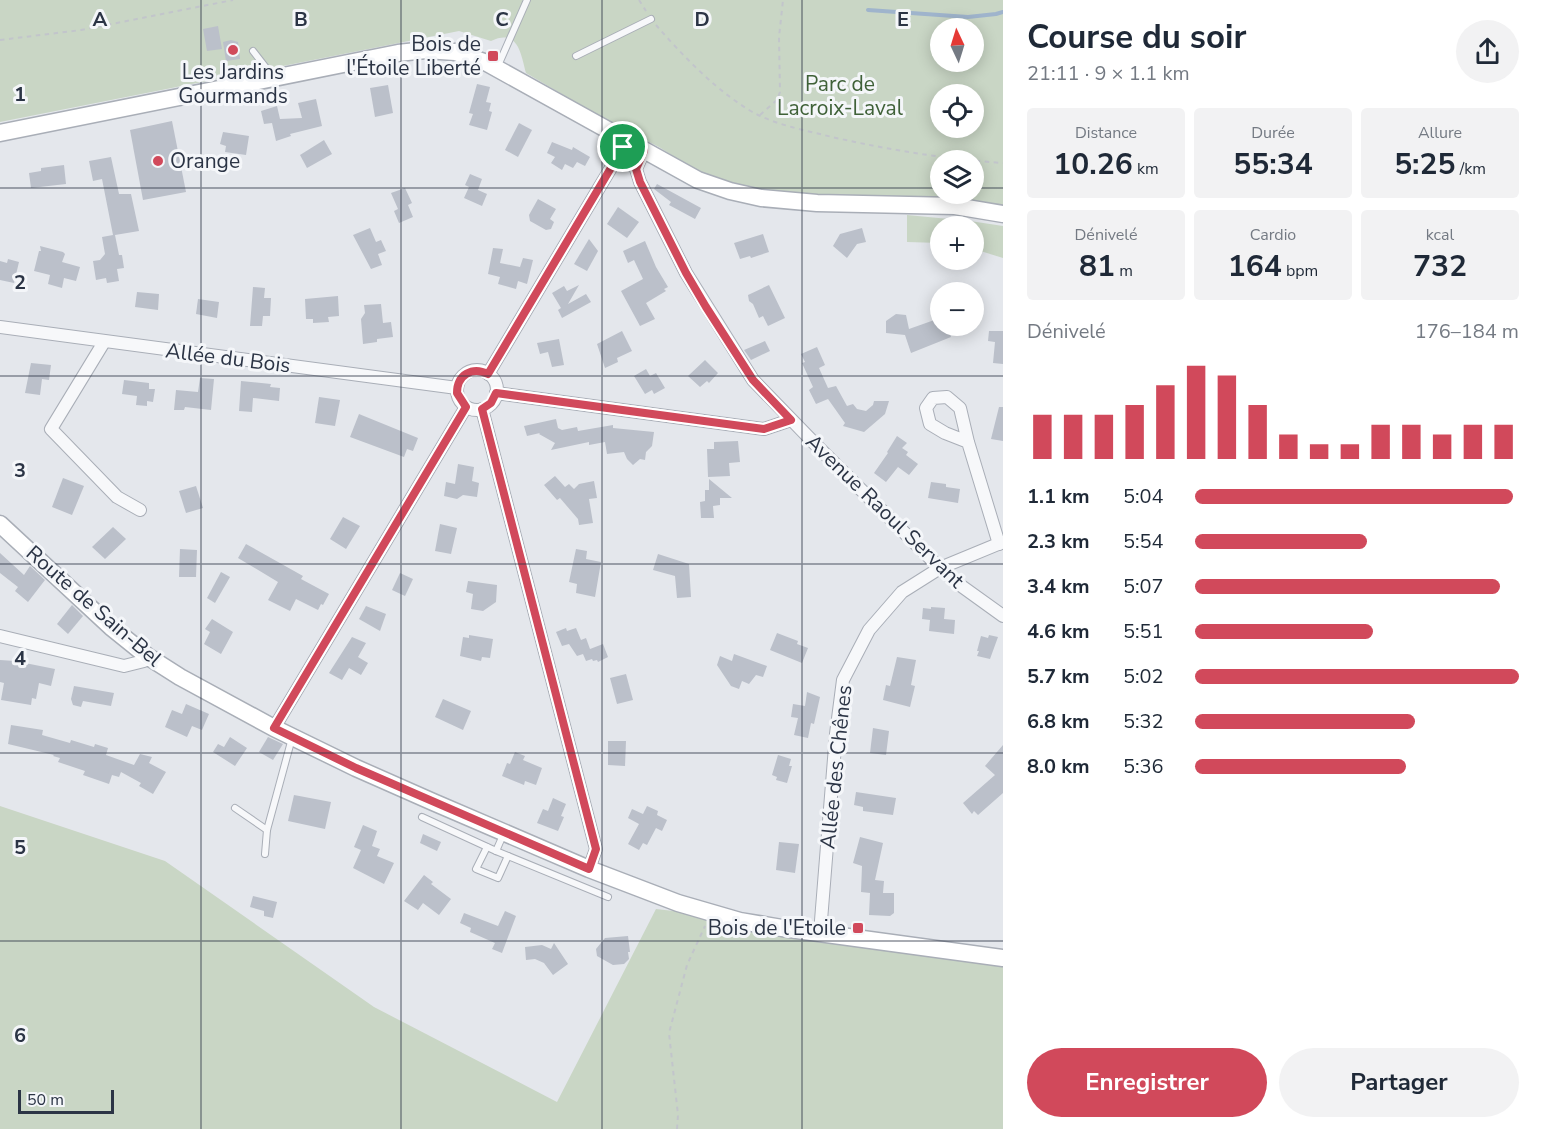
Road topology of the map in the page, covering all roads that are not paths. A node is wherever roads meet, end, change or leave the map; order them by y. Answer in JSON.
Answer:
{"nodes":[{"id":1,"x":527,"y":0,"type":"edge"},
{"id":2,"x":651,"y":19,"type":"road end"},
{"id":3,"x":253,"y":51,"type":"dead end"},
{"id":4,"x":576,"y":56,"type":"dead end"},
{"id":5,"x":496,"y":69,"type":"junction"},
{"id":6,"x":269,"y":79,"type":"junction"},
{"id":7,"x":0,"y":133,"type":"edge"},
{"id":8,"x":627,"y":141,"type":"junction"},
{"id":9,"x":644,"y":151,"type":"junction"},
{"id":10,"x":1003,"y":214,"type":"edge"},
{"id":11,"x":0,"y":327,"type":"edge"},
{"id":12,"x":104,"y":342,"type":"junction"},
{"id":13,"x":488,"y":374,"type":"junction"},
{"id":14,"x":457,"y":388,"type":"junction"},
{"id":15,"x":496,"y":393,"type":"junction"},
{"id":16,"x":466,"y":407,"type":"junction"},
{"id":17,"x":482,"y":409,"type":"junction"},
{"id":18,"x":791,"y":420,"type":"junction"},
{"id":19,"x":968,"y":442,"type":"dead end"},
{"id":20,"x":140,"y":510,"type":"dead end"},
{"id":21,"x":0,"y":524,"type":"edge"},
{"id":22,"x":1001,"y":543,"type":"edge"},
{"id":23,"x":940,"y":568,"type":"junction"},
{"id":24,"x":1003,"y":616,"type":"edge"},
{"id":25,"x":0,"y":636,"type":"edge"},
{"id":26,"x":147,"y":656,"type":"junction"},
{"id":27,"x":274,"y":728,"type":"junction"},
{"id":28,"x":292,"y":737,"type":"junction"},
{"id":29,"x":236,"y":808,"type":"dead end"},
{"id":30,"x":422,"y":817,"type":"dead end"},
{"id":31,"x":267,"y":830,"type":"junction"},
{"id":32,"x":505,"y":833,"type":"junction"},
{"id":33,"x":487,"y":847,"type":"junction"},
{"id":34,"x":496,"y":851,"type":"junction"},
{"id":35,"x":265,"y":854,"type":"dead end"},
{"id":36,"x":508,"y":856,"type":"junction"},
{"id":37,"x":589,"y":869,"type":"junction"},
{"id":38,"x":608,"y":897,"type":"dead end"},
{"id":39,"x":820,"y":933,"type":"junction"},
{"id":40,"x":1003,"y":958,"type":"edge"}],
"edges":[{"from":1,"to":5,"type":"lane"},
{"from":2,"to":4,"type":"lane"},
{"from":3,"to":6,"type":"lane"},
{"from":5,"to":6,"type":"main road"},
{"from":5,"to":8,"type":"main road"},
{"from":6,"to":7,"type":"main road"},
{"from":8,"to":9,"type":"main road"},
{"from":8,"to":13,"type":"street"},
{"from":9,"to":10,"type":"main road"},
{"from":9,"to":18,"type":"street","name":"Avenue Raoul Servant"},
{"from":11,"to":12,"type":"street","name":"Allée du Bois"},
{"from":12,"to":14,"type":"street","name":"Allée du Bois"},
{"from":12,"to":20,"type":"street"},
{"from":13,"to":14,"type":"street"},
{"from":13,"to":15,"type":"street"},
{"from":14,"to":16,"type":"street"},
{"from":15,"to":17,"type":"street"},
{"from":15,"to":18,"type":"street"},
{"from":16,"to":17,"type":"street"},
{"from":16,"to":27,"type":"street"},
{"from":17,"to":37,"type":"street"},
{"from":18,"to":23,"type":"street","name":"Avenue Raoul Servant"},
{"from":19,"to":22,"type":"street"},
{"from":21,"to":26,"type":"main road","name":"Route de Sain-Bel"},
{"from":22,"to":23,"type":"street","name":"Allée des Chênes"},
{"from":23,"to":24,"type":"street","name":"Avenue Raoul Servant"},
{"from":23,"to":39,"type":"street","name":"Allée des Chênes"},
{"from":25,"to":26,"type":"street"},
{"from":26,"to":27,"type":"main road","name":"Route de Sain-Bel"},
{"from":27,"to":28,"type":"main road","name":"Route de Sain-Bel"},
{"from":28,"to":31,"type":"lane"},
{"from":28,"to":32,"type":"main road","name":"Route de Sain-Bel"},
{"from":29,"to":31,"type":"lane"},
{"from":30,"to":33,"type":"lane"},
{"from":31,"to":35,"type":"lane"},
{"from":32,"to":34,"type":"lane"},
{"from":32,"to":37,"type":"main road","name":"Route de Sain-Bel"},
{"from":33,"to":34,"type":"lane"},
{"from":33,"to":36,"type":"lane"},
{"from":34,"to":36,"type":"lane"},
{"from":36,"to":38,"type":"lane"},
{"from":37,"to":39,"type":"main road","name":"Route de Sain-Bel"},
{"from":39,"to":40,"type":"main road","name":"Route de Sain-Bel"}]}
